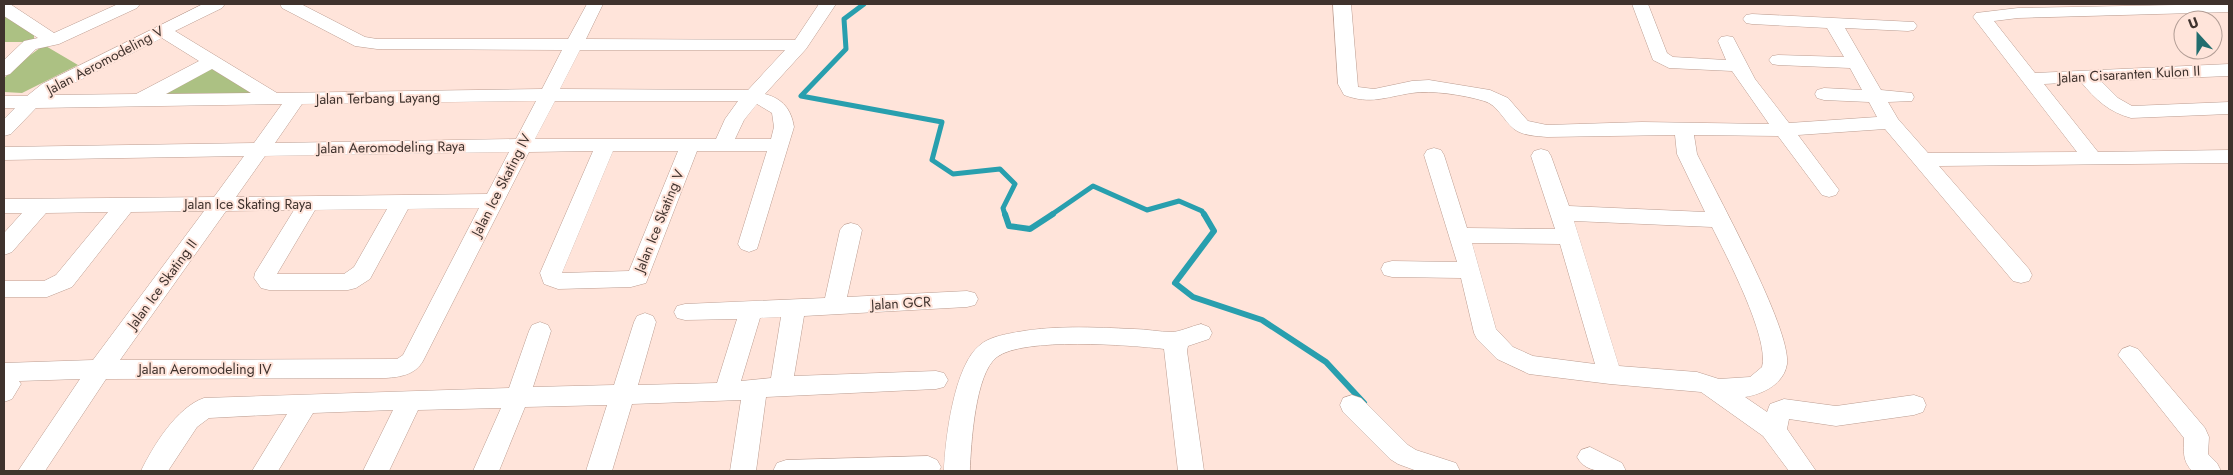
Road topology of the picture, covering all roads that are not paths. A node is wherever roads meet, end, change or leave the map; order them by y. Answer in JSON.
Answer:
{"nodes":[{"id":1,"x":131,"y":4,"type":"edge"},
{"id":2,"x":216,"y":4,"type":"edge"},
{"id":3,"x":288,"y":4,"type":"edge"},
{"id":4,"x":595,"y":4,"type":"edge"},
{"id":5,"x":827,"y":4,"type":"edge"},
{"id":6,"x":1342,"y":4,"type":"edge"},
{"id":7,"x":1640,"y":4,"type":"edge"},
{"id":8,"x":2229,"y":7,"type":"edge"},
{"id":9,"x":4,"y":8,"type":"edge"},
{"id":10,"x":2013,"y":8,"type":"edge"},
{"id":11,"x":1752,"y":19,"type":"dead end"},
{"id":12,"x":1834,"y":24,"type":"junction"},
{"id":13,"x":1908,"y":26,"type":"dead end"},
{"id":14,"x":162,"y":31,"type":"junction"},
{"id":15,"x":52,"y":40,"type":"junction"},
{"id":16,"x":1727,"y":41,"type":"dead end"},
{"id":17,"x":574,"y":44,"type":"junction"},
{"id":18,"x":4,"y":45,"type":"edge"},
{"id":19,"x":30,"y":45,"type":"junction"},
{"id":20,"x":800,"y":45,"type":"junction"},
{"id":21,"x":1778,"y":60,"type":"dead end"},
{"id":22,"x":213,"y":61,"type":"junction"},
{"id":23,"x":1857,"y":63,"type":"junction"},
{"id":24,"x":1738,"y":66,"type":"junction"},
{"id":25,"x":4,"y":70,"type":"edge"},
{"id":26,"x":2229,"y":70,"type":"edge"},
{"id":27,"x":2086,"y":76,"type":"junction"},
{"id":28,"x":2030,"y":79,"type":"junction"},
{"id":29,"x":1824,"y":94,"type":"dead end"},
{"id":30,"x":548,"y":95,"type":"junction"},
{"id":31,"x":1876,"y":96,"type":"junction"},
{"id":32,"x":752,"y":97,"type":"junction"},
{"id":33,"x":1905,"y":97,"type":"dead end"},
{"id":34,"x":274,"y":99,"type":"junction"},
{"id":35,"x":296,"y":99,"type":"junction"},
{"id":36,"x":140,"y":101,"type":"junction"},
{"id":37,"x":4,"y":102,"type":"edge"},
{"id":38,"x":32,"y":102,"type":"junction"},
{"id":39,"x":2229,"y":108,"type":"edge"},
{"id":40,"x":1890,"y":122,"type":"junction"},
{"id":41,"x":4,"y":130,"type":"edge"},
{"id":42,"x":1683,"y":130,"type":"junction"},
{"id":43,"x":1783,"y":130,"type":"junction"},
{"id":44,"x":723,"y":144,"type":"junction"},
{"id":45,"x":606,"y":145,"type":"junction"},
{"id":46,"x":690,"y":145,"type":"junction"},
{"id":47,"x":778,"y":145,"type":"junction"},
{"id":48,"x":522,"y":146,"type":"junction"},
{"id":49,"x":259,"y":150,"type":"junction"},
{"id":50,"x":4,"y":153,"type":"edge"},
{"id":51,"x":1434,"y":155,"type":"dead end"},
{"id":52,"x":1541,"y":156,"type":"dead end"},
{"id":53,"x":2090,"y":157,"type":"junction"},
{"id":54,"x":2229,"y":157,"type":"edge"},
{"id":55,"x":1923,"y":160,"type":"junction"},
{"id":56,"x":1829,"y":190,"type":"dead end"},
{"id":57,"x":402,"y":201,"type":"junction"},
{"id":58,"x":493,"y":201,"type":"junction"},
{"id":59,"x":309,"y":203,"type":"junction"},
{"id":60,"x":126,"y":204,"type":"junction"},
{"id":61,"x":219,"y":204,"type":"junction"},
{"id":62,"x":41,"y":205,"type":"junction"},
{"id":63,"x":4,"y":206,"type":"edge"},
{"id":64,"x":1561,"y":213,"type":"junction"},
{"id":65,"x":1718,"y":220,"type":"junction"},
{"id":66,"x":851,"y":230,"type":"dead end"},
{"id":67,"x":1459,"y":235,"type":"junction"},
{"id":68,"x":1568,"y":237,"type":"junction"},
{"id":69,"x":749,"y":244,"type":"dead end"},
{"id":70,"x":4,"y":247,"type":"edge"},
{"id":71,"x":1392,"y":269,"type":"dead end"},
{"id":72,"x":1470,"y":270,"type":"junction"},
{"id":73,"x":2021,"y":274,"type":"dead end"},
{"id":74,"x":4,"y":290,"type":"edge"},
{"id":75,"x":967,"y":300,"type":"dead end"},
{"id":76,"x":834,"y":307,"type":"junction"},
{"id":77,"x":794,"y":308,"type":"junction"},
{"id":78,"x":751,"y":310,"type":"junction"},
{"id":79,"x":685,"y":312,"type":"dead end"},
{"id":80,"x":645,"y":322,"type":"dead end"},
{"id":81,"x":540,"y":331,"type":"dead end"},
{"id":82,"x":1201,"y":333,"type":"dead end"},
{"id":83,"x":1177,"y":341,"type":"junction"},
{"id":84,"x":2130,"y":355,"type":"dead end"},
{"id":85,"x":406,"y":365,"type":"joint"},
{"id":86,"x":103,"y":374,"type":"junction"},
{"id":87,"x":1610,"y":375,"type":"junction"},
{"id":88,"x":936,"y":380,"type":"dead end"},
{"id":89,"x":157,"y":382,"type":"dead end"},
{"id":90,"x":5,"y":383,"type":"edge"},
{"id":91,"x":781,"y":386,"type":"junction"},
{"id":92,"x":1754,"y":387,"type":"junction"},
{"id":93,"x":755,"y":389,"type":"junction"},
{"id":94,"x":1716,"y":389,"type":"junction"},
{"id":95,"x":726,"y":392,"type":"junction"},
{"id":96,"x":622,"y":393,"type":"junction"},
{"id":97,"x":518,"y":396,"type":"junction"},
{"id":98,"x":410,"y":401,"type":"junction"},
{"id":99,"x":306,"y":403,"type":"junction"},
{"id":100,"x":1352,"y":405,"type":"dead end"},
{"id":101,"x":1914,"y":405,"type":"dead end"},
{"id":102,"x":1774,"y":430,"type":"junction"},
{"id":103,"x":1590,"y":458,"type":"dead end"},
{"id":104,"x":928,"y":467,"type":"dead end"},
{"id":105,"x":31,"y":471,"type":"edge"},
{"id":106,"x":154,"y":471,"type":"edge"},
{"id":107,"x":264,"y":471,"type":"edge"},
{"id":108,"x":376,"y":471,"type":"edge"},
{"id":109,"x":486,"y":471,"type":"edge"},
{"id":110,"x":599,"y":471,"type":"edge"},
{"id":111,"x":743,"y":471,"type":"edge"},
{"id":112,"x":786,"y":471,"type":"edge"},
{"id":113,"x":956,"y":471,"type":"edge"},
{"id":114,"x":1191,"y":471,"type":"edge"},
{"id":115,"x":1447,"y":471,"type":"edge"},
{"id":116,"x":1613,"y":471,"type":"edge"},
{"id":117,"x":1803,"y":471,"type":"edge"},
{"id":118,"x":2208,"y":471,"type":"edge"}],
"edges":[{"from":1,"to":15,"type":"street"},
{"from":2,"to":14,"type":"street","name":"Jalan Aeromodeling V"},
{"from":3,"to":17,"type":"street"},
{"from":4,"to":17,"type":"street","name":"Jalan Ice Skating IV"},
{"from":5,"to":20,"type":"street"},
{"from":6,"to":42,"type":"street"},
{"from":7,"to":24,"type":"street"},
{"from":8,"to":10,"type":"street"},
{"from":9,"to":15,"type":"street"},
{"from":10,"to":28,"type":"street"},
{"from":11,"to":12,"type":"street"},
{"from":12,"to":13,"type":"street"},
{"from":12,"to":23,"type":"street"},
{"from":14,"to":22,"type":"street"},
{"from":14,"to":38,"type":"street","name":"Jalan Aeromodeling V"},
{"from":15,"to":19,"type":"street"},
{"from":16,"to":24,"type":"street"},
{"from":17,"to":20,"type":"street"},
{"from":17,"to":30,"type":"street","name":"Jalan Ice Skating IV"},
{"from":18,"to":19,"type":"street"},
{"from":19,"to":25,"type":"street"},
{"from":20,"to":32,"type":"street"},
{"from":21,"to":23,"type":"street"},
{"from":22,"to":34,"type":"street"},
{"from":22,"to":36,"type":"street"},
{"from":23,"to":31,"type":"street"},
{"from":24,"to":43,"type":"street"},
{"from":26,"to":27,"type":"street","name":"Jalan Cisaranten Kulon II"},
{"from":27,"to":28,"type":"street","name":"Jalan Cisaranten Kulon II"},
{"from":27,"to":39,"type":"street"},
{"from":28,"to":53,"type":"street"},
{"from":29,"to":31,"type":"street"},
{"from":30,"to":32,"type":"street","name":"Jalan Terbang Layang"},
{"from":30,"to":35,"type":"street","name":"Jalan Terbang Layang"},
{"from":30,"to":48,"type":"street","name":"Jalan Ice Skating IV"},
{"from":31,"to":33,"type":"street"},
{"from":31,"to":40,"type":"street"},
{"from":32,"to":44,"type":"street"},
{"from":32,"to":47,"type":"street","name":"Jalan Terbang Layang"},
{"from":34,"to":35,"type":"street","name":"Jalan Terbang Layang"},
{"from":34,"to":36,"type":"street","name":"Jalan Terbang Layang"},
{"from":35,"to":49,"type":"street","name":"Jalan Ice Skating II"},
{"from":36,"to":38,"type":"street","name":"Jalan Terbang Layang"},
{"from":37,"to":38,"type":"street","name":"Jalan Terbang Layang"},
{"from":38,"to":41,"type":"street","name":"Jalan Aeromodeling V"},
{"from":40,"to":43,"type":"street"},
{"from":40,"to":55,"type":"street"},
{"from":42,"to":43,"type":"street"},
{"from":42,"to":65,"type":"street"},
{"from":43,"to":56,"type":"street"},
{"from":44,"to":46,"type":"street","name":"Jalan Aeromodeling Raya"},
{"from":44,"to":47,"type":"street","name":"Jalan Aeromodeling Raya"},
{"from":45,"to":46,"type":"street","name":"Jalan Aeromodeling Raya"},
{"from":45,"to":46,"type":"street","name":"Jalan Ice Skating V"},
{"from":45,"to":48,"type":"street","name":"Jalan Aeromodeling Raya"},
{"from":47,"to":69,"type":"street","name":"Jalan Terbang Layang"},
{"from":48,"to":49,"type":"street","name":"Jalan Aeromodeling Raya"},
{"from":48,"to":58,"type":"street","name":"Jalan Ice Skating IV"},
{"from":49,"to":50,"type":"street","name":"Jalan Aeromodeling Raya"},
{"from":49,"to":61,"type":"street","name":"Jalan Ice Skating II"},
{"from":51,"to":67,"type":"street"},
{"from":52,"to":64,"type":"street"},
{"from":53,"to":54,"type":"street"},
{"from":53,"to":55,"type":"street"},
{"from":55,"to":73,"type":"street"},
{"from":57,"to":58,"type":"street","name":"Jalan Ice Skating Raya"},
{"from":57,"to":59,"type":"street","name":"Jalan Ice Skating Raya"},
{"from":57,"to":59,"type":"street"},
{"from":58,"to":85,"type":"street","name":"Jalan Ice Skating IV"},
{"from":59,"to":61,"type":"street","name":"Jalan Ice Skating Raya"},
{"from":60,"to":61,"type":"street","name":"Jalan Ice Skating Raya"},
{"from":60,"to":62,"type":"street","name":"Jalan Ice Skating Raya"},
{"from":60,"to":74,"type":"street"},
{"from":61,"to":86,"type":"street","name":"Jalan Ice Skating II"},
{"from":62,"to":63,"type":"street","name":"Jalan Ice Skating Raya"},
{"from":62,"to":70,"type":"street"},
{"from":64,"to":65,"type":"street"},
{"from":64,"to":68,"type":"street"},
{"from":65,"to":92,"type":"street"},
{"from":66,"to":76,"type":"street"},
{"from":67,"to":68,"type":"street"},
{"from":67,"to":72,"type":"street"},
{"from":68,"to":87,"type":"street"},
{"from":71,"to":72,"type":"street"},
{"from":72,"to":87,"type":"street"},
{"from":75,"to":76,"type":"street","name":"Jalan GCR"},
{"from":76,"to":77,"type":"street","name":"Jalan GCR"},
{"from":77,"to":78,"type":"street","name":"Jalan GCR"},
{"from":77,"to":91,"type":"street"},
{"from":78,"to":79,"type":"street","name":"Jalan GCR"},
{"from":78,"to":95,"type":"street"},
{"from":80,"to":96,"type":"street"},
{"from":81,"to":97,"type":"street"},
{"from":82,"to":83,"type":"street"},
{"from":83,"to":113,"type":"street"},
{"from":83,"to":114,"type":"street"},
{"from":84,"to":118,"type":"street"},
{"from":85,"to":86,"type":"street","name":"Jalan Aeromodeling IV"},
{"from":86,"to":89,"type":"street","name":"Jalan Aeromodeling IV"},
{"from":86,"to":90,"type":"street","name":"Jalan Aeromodeling IV"},
{"from":86,"to":105,"type":"street","name":"Jalan Ice Skating II"},
{"from":87,"to":94,"type":"street"},
{"from":88,"to":91,"type":"street"},
{"from":91,"to":93,"type":"street"},
{"from":92,"to":94,"type":"street"},
{"from":92,"to":102,"type":"street"},
{"from":93,"to":95,"type":"street"},
{"from":93,"to":111,"type":"street"},
{"from":94,"to":102,"type":"street"},
{"from":95,"to":96,"type":"street"},
{"from":96,"to":97,"type":"street"},
{"from":96,"to":110,"type":"street"},
{"from":97,"to":98,"type":"street"},
{"from":97,"to":109,"type":"street"},
{"from":98,"to":99,"type":"street"},
{"from":98,"to":108,"type":"street"},
{"from":99,"to":106,"type":"street"},
{"from":99,"to":107,"type":"street"},
{"from":100,"to":115,"type":"street"},
{"from":101,"to":102,"type":"street"},
{"from":102,"to":117,"type":"street"},
{"from":103,"to":116,"type":"street"},
{"from":104,"to":112,"type":"street"}]}
